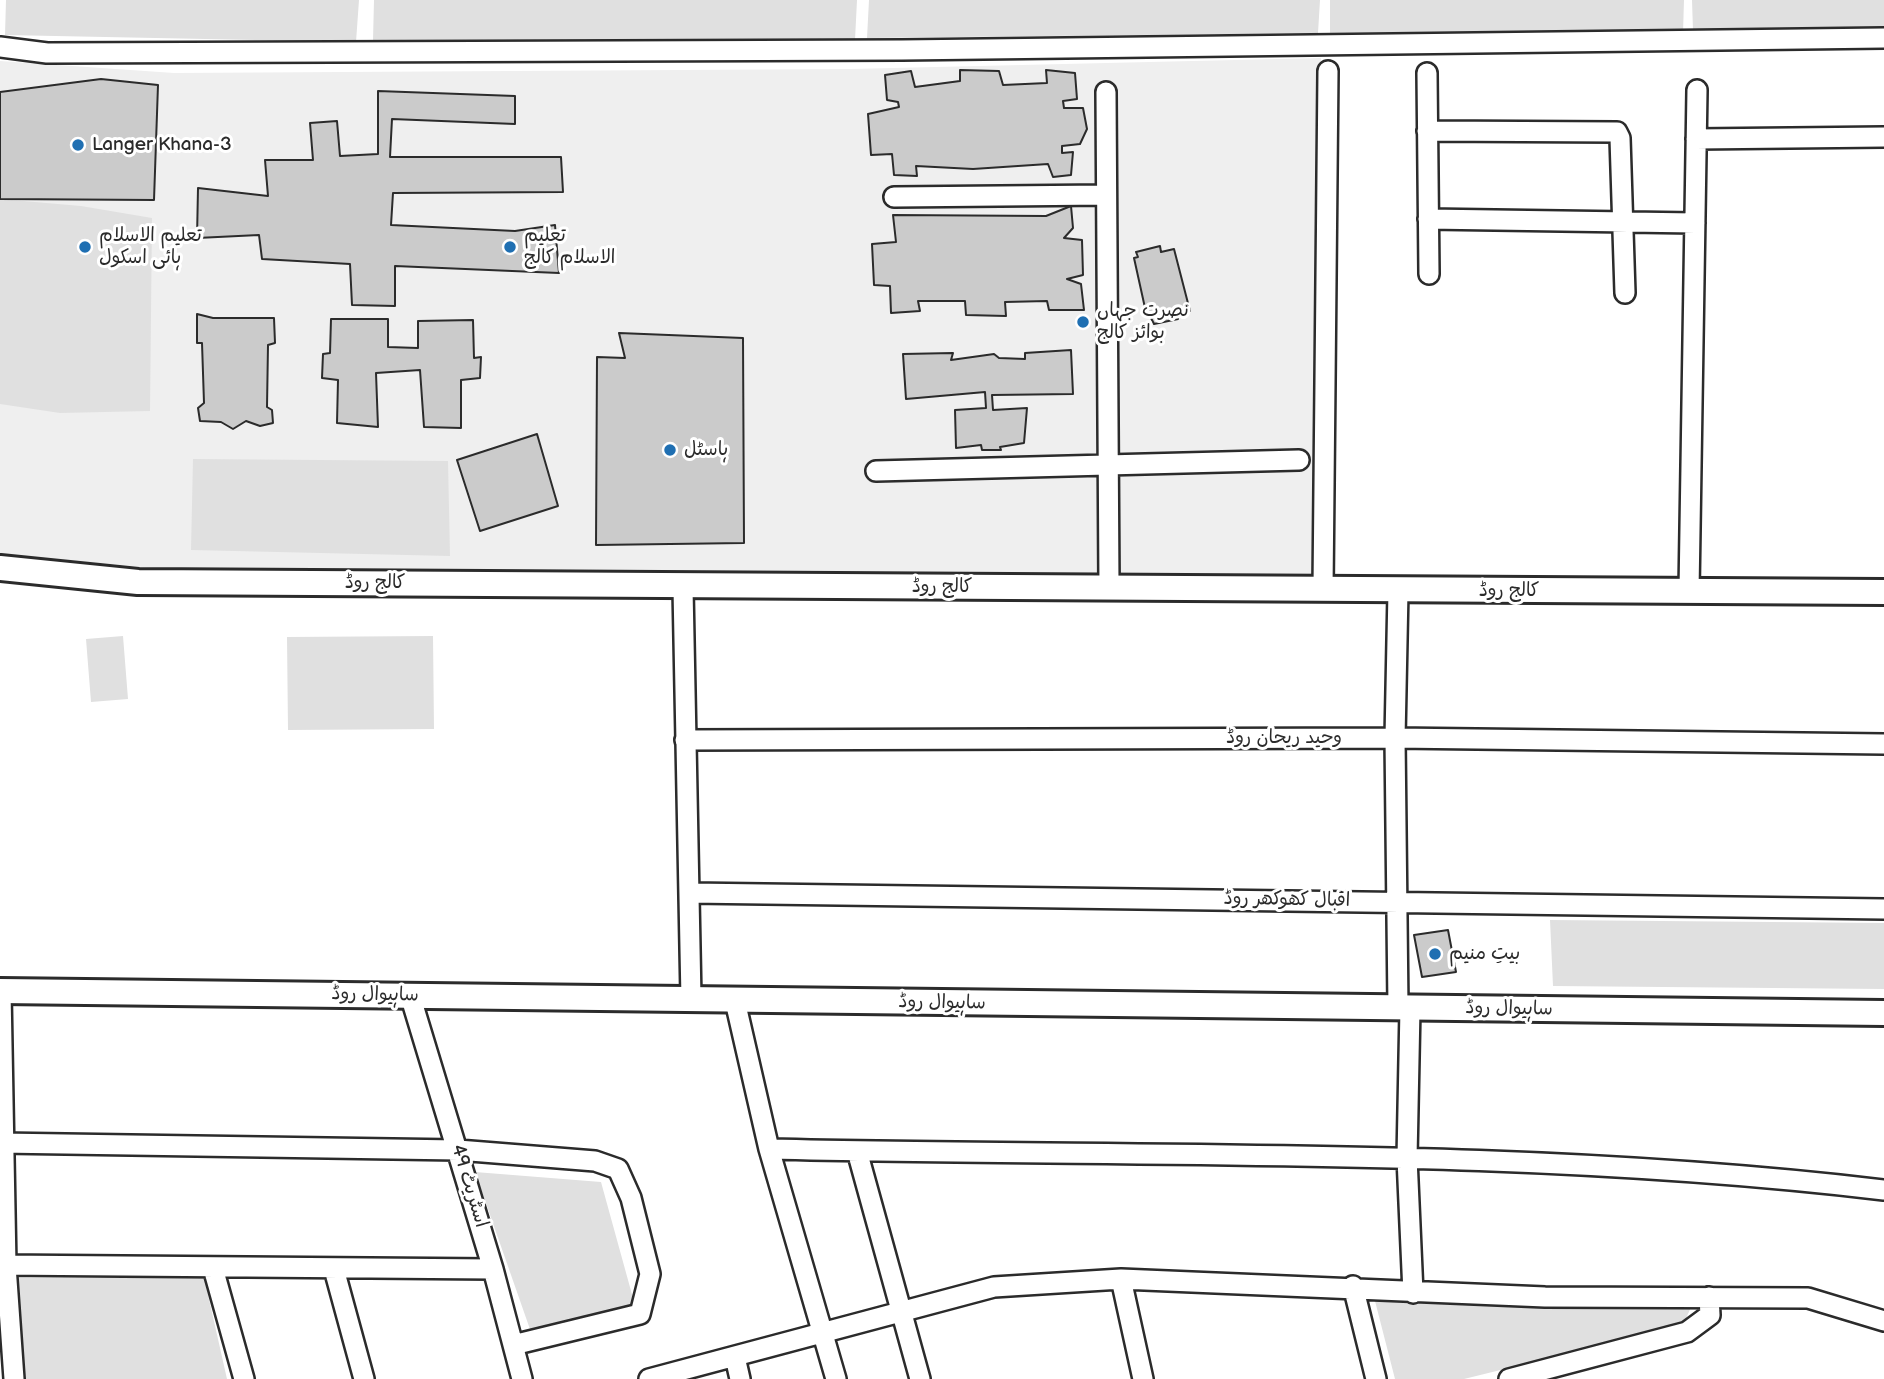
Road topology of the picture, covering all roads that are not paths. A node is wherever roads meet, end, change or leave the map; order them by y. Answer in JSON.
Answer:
{"nodes":[{"id":1,"x":1884,"y":38,"type":"edge"},
{"id":2,"x":0,"y":47,"type":"edge"},
{"id":3,"x":1328,"y":71,"type":"dead end"},
{"id":4,"x":1427,"y":73,"type":"dead end"},
{"id":5,"x":1697,"y":90,"type":"dead end"},
{"id":6,"x":1106,"y":92,"type":"dead end"},
{"id":7,"x":1427,"y":131,"type":"junction"},
{"id":8,"x":1884,"y":137,"type":"edge"},
{"id":9,"x":1696,"y":139,"type":"junction"},
{"id":10,"x":1106,"y":195,"type":"junction"},
{"id":11,"x":894,"y":197,"type":"dead end"},
{"id":12,"x":1428,"y":219,"type":"junction"},
{"id":13,"x":1623,"y":222,"type":"junction"},
{"id":14,"x":1695,"y":223,"type":"junction"},
{"id":15,"x":1429,"y":274,"type":"dead end"},
{"id":16,"x":1625,"y":293,"type":"dead end"},
{"id":17,"x":1299,"y":460,"type":"dead end"},
{"id":18,"x":1108,"y":465,"type":"junction"},
{"id":19,"x":876,"y":471,"type":"dead end"},
{"id":20,"x":0,"y":569,"type":"edge"},
{"id":21,"x":1109,"y":586,"type":"junction"},
{"id":22,"x":683,"y":588,"type":"junction"},
{"id":23,"x":1323,"y":589,"type":"junction"},
{"id":24,"x":1398,"y":591,"type":"junction"},
{"id":25,"x":1689,"y":591,"type":"junction"},
{"id":26,"x":1884,"y":592,"type":"edge"},
{"id":27,"x":1395,"y":738,"type":"junction"},
{"id":28,"x":685,"y":740,"type":"junction"},
{"id":29,"x":1884,"y":744,"type":"edge"},
{"id":30,"x":690,"y":892,"type":"junction"},
{"id":31,"x":1396,"y":901,"type":"junction"},
{"id":32,"x":1884,"y":909,"type":"edge"},
{"id":33,"x":1,"y":991,"type":"edge"},
{"id":34,"x":410,"y":995,"type":"junction"},
{"id":35,"x":691,"y":999,"type":"junction"},
{"id":36,"x":734,"y":1001,"type":"junction"},
{"id":37,"x":1404,"y":1008,"type":"junction"},
{"id":38,"x":1882,"y":1014,"type":"edge"},
{"id":39,"x":2,"y":1143,"type":"edge"},
{"id":40,"x":769,"y":1149,"type":"junction"},
{"id":41,"x":458,"y":1150,"type":"junction"},
{"id":42,"x":857,"y":1151,"type":"junction"},
{"id":43,"x":1408,"y":1158,"type":"junction"},
{"id":44,"x":1884,"y":1190,"type":"edge"},
{"id":45,"x":3,"y":1266,"type":"edge"},
{"id":46,"x":214,"y":1268,"type":"junction"},
{"id":47,"x":334,"y":1269,"type":"junction"},
{"id":48,"x":494,"y":1269,"type":"junction"},
{"id":49,"x":1121,"y":1279,"type":"junction"},
{"id":50,"x":1353,"y":1286,"type":"junction"},
{"id":51,"x":1413,"y":1293,"type":"junction"},
{"id":52,"x":1709,"y":1297,"type":"junction"},
{"id":53,"x":902,"y":1311,"type":"junction"},
{"id":54,"x":1884,"y":1321,"type":"edge"},
{"id":55,"x":823,"y":1334,"type":"junction"},
{"id":56,"x":513,"y":1345,"type":"junction"},
{"id":57,"x":735,"y":1357,"type":"junction"},
{"id":58,"x":14,"y":1379,"type":"edge"},
{"id":59,"x":243,"y":1379,"type":"edge"},
{"id":60,"x":364,"y":1379,"type":"edge"},
{"id":61,"x":523,"y":1379,"type":"edge"},
{"id":62,"x":649,"y":1379,"type":"edge"},
{"id":63,"x":740,"y":1379,"type":"edge"},
{"id":64,"x":836,"y":1379,"type":"edge"},
{"id":65,"x":920,"y":1379,"type":"edge"},
{"id":66,"x":1143,"y":1379,"type":"edge"},
{"id":67,"x":1376,"y":1379,"type":"edge"},
{"id":68,"x":1509,"y":1379,"type":"edge"}],
"edges":[{"from":1,"to":2,"type":"street"},
{"from":3,"to":23,"type":"street"},
{"from":4,"to":7,"type":"street"},
{"from":5,"to":9,"type":"street"},
{"from":6,"to":10,"type":"street"},
{"from":7,"to":12,"type":"street"},
{"from":7,"to":13,"type":"street"},
{"from":8,"to":9,"type":"street"},
{"from":9,"to":14,"type":"street"},
{"from":10,"to":11,"type":"street"},
{"from":10,"to":18,"type":"street"},
{"from":12,"to":13,"type":"street"},
{"from":12,"to":15,"type":"street"},
{"from":13,"to":14,"type":"street"},
{"from":13,"to":16,"type":"street"},
{"from":14,"to":25,"type":"street"},
{"from":17,"to":18,"type":"street"},
{"from":18,"to":19,"type":"street"},
{"from":18,"to":21,"type":"street"},
{"from":20,"to":22,"type":"main road","name":"کالج روڈ"},
{"from":21,"to":22,"type":"main road","name":"کالج روڈ"},
{"from":21,"to":23,"type":"main road","name":"کالج روڈ"},
{"from":22,"to":28,"type":"street"},
{"from":23,"to":24,"type":"main road","name":"کالج روڈ"},
{"from":24,"to":25,"type":"main road","name":"کالج روڈ"},
{"from":24,"to":27,"type":"street"},
{"from":25,"to":26,"type":"main road","name":"کالج روڈ"},
{"from":27,"to":28,"type":"street","name":"وحید ریحان روڈ"},
{"from":27,"to":29,"type":"street","name":"وحید ریحان روڈ"},
{"from":27,"to":31,"type":"street"},
{"from":28,"to":30,"type":"street"},
{"from":30,"to":31,"type":"street","name":"اقبال کھوکھر روڈ"},
{"from":30,"to":35,"type":"street"},
{"from":31,"to":32,"type":"street","name":"اقبال کھوکھر روڈ"},
{"from":31,"to":37,"type":"street"},
{"from":33,"to":34,"type":"main road","name":"ساہیوال روڈ"},
{"from":33,"to":39,"type":"street"},
{"from":34,"to":35,"type":"main road","name":"ساہیوال روڈ"},
{"from":34,"to":41,"type":"street","name":"اسٹریٹ 49"},
{"from":35,"to":36,"type":"main road","name":"ساہیوال روڈ"},
{"from":36,"to":37,"type":"main road","name":"ساہیوال روڈ"},
{"from":36,"to":40,"type":"street"},
{"from":37,"to":38,"type":"main road","name":"ساہیوال روڈ"},
{"from":37,"to":43,"type":"street"},
{"from":39,"to":41,"type":"street"},
{"from":39,"to":45,"type":"street"},
{"from":40,"to":42,"type":"street"},
{"from":40,"to":55,"type":"street"},
{"from":41,"to":48,"type":"street","name":"اسٹریٹ 49"},
{"from":41,"to":56,"type":"street"},
{"from":42,"to":43,"type":"street"},
{"from":42,"to":53,"type":"street"},
{"from":43,"to":44,"type":"street"},
{"from":43,"to":51,"type":"street"},
{"from":45,"to":46,"type":"street"},
{"from":45,"to":58,"type":"street"},
{"from":46,"to":47,"type":"street"},
{"from":46,"to":59,"type":"street"},
{"from":47,"to":48,"type":"street"},
{"from":47,"to":60,"type":"street"},
{"from":48,"to":56,"type":"street","name":"اسٹریٹ 49"},
{"from":49,"to":50,"type":"street"},
{"from":49,"to":53,"type":"street"},
{"from":49,"to":66,"type":"street"},
{"from":50,"to":51,"type":"street"},
{"from":50,"to":67,"type":"street"},
{"from":51,"to":52,"type":"street"},
{"from":52,"to":54,"type":"street"},
{"from":52,"to":68,"type":"street"},
{"from":53,"to":55,"type":"street"},
{"from":53,"to":65,"type":"street"},
{"from":55,"to":57,"type":"street"},
{"from":55,"to":64,"type":"street"},
{"from":56,"to":61,"type":"street","name":"اسٹریٹ 49"},
{"from":57,"to":62,"type":"street"},
{"from":57,"to":63,"type":"street"}]}
